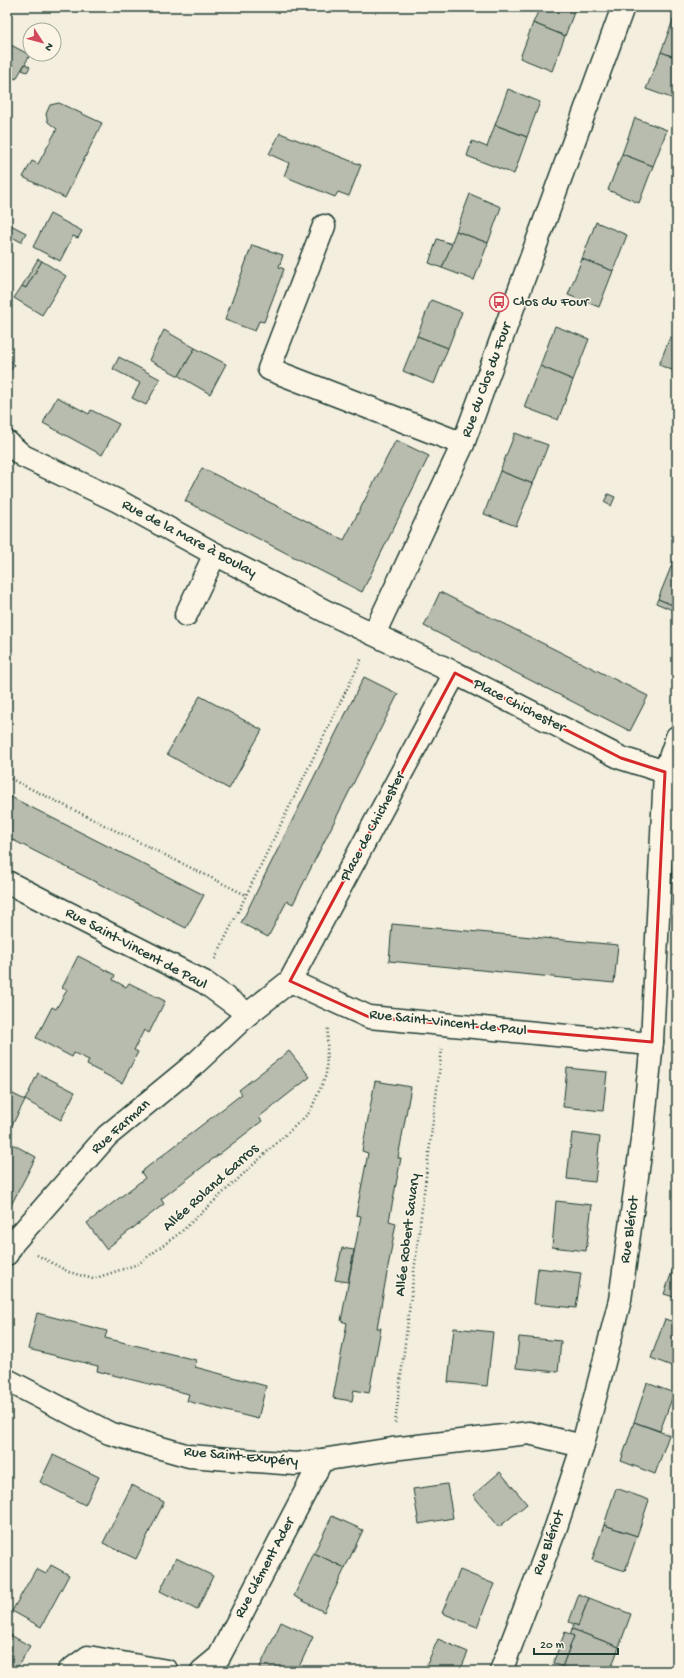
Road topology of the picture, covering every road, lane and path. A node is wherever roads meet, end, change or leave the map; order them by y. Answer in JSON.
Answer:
{"nodes":[{"id":1,"x":623,"y":7,"type":"edge"},
{"id":2,"x":324,"y":226,"type":"dead end"},
{"id":3,"x":7,"y":442,"type":"edge"},
{"id":4,"x":463,"y":444,"type":"junction"},
{"id":5,"x":215,"y":554,"type":"junction"},
{"id":6,"x":186,"y":615,"type":"dead end"},
{"id":7,"x":374,"y":634,"type":"junction"},
{"id":8,"x":455,"y":673,"type":"junction"},
{"id":9,"x":677,"y":737,"type":"edge"},
{"id":10,"x":665,"y":772,"type":"junction"},
{"id":11,"x":7,"y":777,"type":"edge"},
{"id":12,"x":7,"y":882,"type":"edge"},
{"id":13,"x":246,"y":895,"type":"junction"},
{"id":14,"x":290,"y":981,"type":"junction"},
{"id":15,"x":204,"y":982,"type":"junction"},
{"id":16,"x":329,"y":999,"type":"junction"},
{"id":17,"x":248,"y":1014,"type":"junction"},
{"id":18,"x":445,"y":1023,"type":"junction"},
{"id":19,"x":652,"y":1042,"type":"junction"},
{"id":20,"x":10,"y":1248,"type":"edge"},
{"id":21,"x":7,"y":1380,"type":"edge"},
{"id":22,"x":582,"y":1448,"type":"junction"},
{"id":23,"x":392,"y":1449,"type":"junction"},
{"id":24,"x":322,"y":1460,"type":"junction"},
{"id":25,"x":69,"y":1671,"type":"edge"},
{"id":26,"x":167,"y":1671,"type":"edge"},
{"id":27,"x":202,"y":1671,"type":"edge"},
{"id":28,"x":501,"y":1671,"type":"edge"}],
"edges":[{"from":1,"to":4,"type":"street","name":"Rue du Clos du Four"},
{"from":2,"to":4,"type":"street"},
{"from":3,"to":5,"type":"street","name":"Rue de la Mare à Boulay"},
{"from":4,"to":7,"type":"street","name":"Rue du Clos du Four"},
{"from":5,"to":6,"type":"street"},
{"from":5,"to":7,"type":"street","name":"Rue de la Mare à Boulay"},
{"from":7,"to":8,"type":"street","name":"Place Chichester"},
{"from":7,"to":13,"type":"path"},
{"from":8,"to":10,"type":"street","name":"Place Chichester"},
{"from":8,"to":14,"type":"street","name":"Place de Chichester"},
{"from":9,"to":10,"type":"street","name":"Rue Blériot"},
{"from":10,"to":19,"type":"street","name":"Rue Blériot"},
{"from":11,"to":13,"type":"path"},
{"from":12,"to":15,"type":"street","name":"Rue Saint-Vincent de Paul"},
{"from":13,"to":15,"type":"path"},
{"from":14,"to":16,"type":"street","name":"Rue Saint-Vincent de Paul"},
{"from":14,"to":17,"type":"street"},
{"from":15,"to":17,"type":"street","name":"Rue Saint-Vincent de Paul"},
{"from":16,"to":18,"type":"street","name":"Rue Saint-Vincent de Paul"},
{"from":16,"to":20,"type":"path","name":"Allée Roland Garros"},
{"from":17,"to":20,"type":"street","name":"Rue Farman"},
{"from":18,"to":19,"type":"street","name":"Rue Saint-Vincent de Paul"},
{"from":18,"to":23,"type":"path","name":"Allée Robert Savary"},
{"from":19,"to":22,"type":"street","name":"Rue Blériot"},
{"from":21,"to":24,"type":"street","name":"Rue Saint-Exupéry"},
{"from":22,"to":23,"type":"street","name":"Rue Saint-Exupéry"},
{"from":22,"to":28,"type":"street","name":"Rue Blériot"},
{"from":23,"to":24,"type":"street","name":"Rue Saint-Exupéry"},
{"from":24,"to":27,"type":"street","name":"Rue Clément Ader"},
{"from":25,"to":26,"type":"street"}]}
